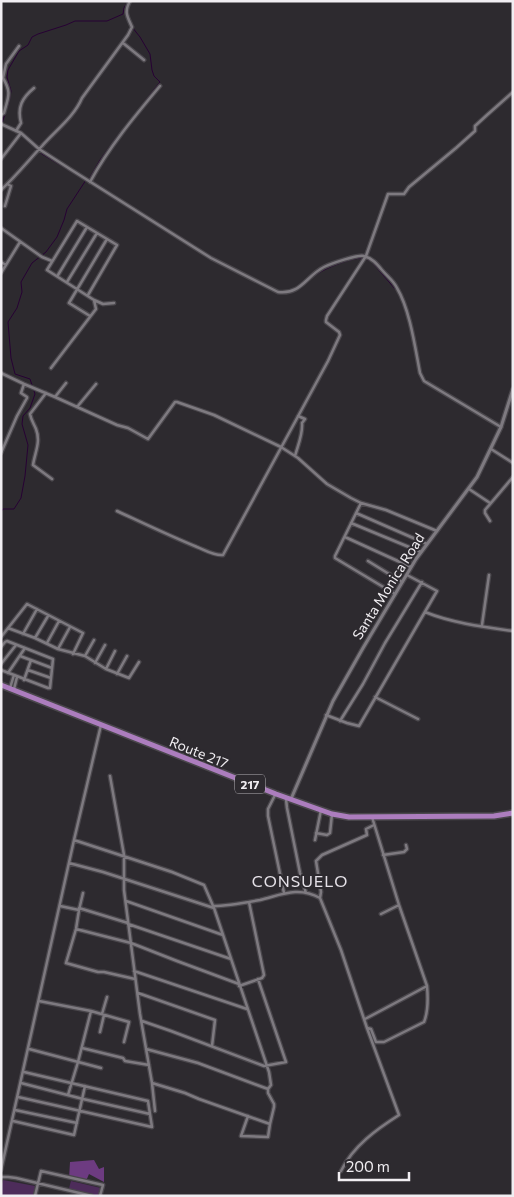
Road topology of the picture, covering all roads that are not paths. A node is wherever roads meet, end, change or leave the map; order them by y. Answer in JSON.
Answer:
{"nodes":[{"id":1,"x":130,"y":1,"type":"edge"},
{"id":2,"x":122,"y":43,"type":"junction"},
{"id":3,"x":19,"y":46,"type":"dead end"},
{"id":4,"x":144,"y":60,"type":"dead end"},
{"id":5,"x":160,"y":86,"type":"dead end"},
{"id":6,"x":34,"y":88,"type":"dead end"},
{"id":7,"x":513,"y":92,"type":"edge"},
{"id":8,"x":1,"y":115,"type":"edge"},
{"id":9,"x":1,"y":124,"type":"edge"},
{"id":10,"x":16,"y":131,"type":"junction"},
{"id":11,"x":21,"y":133,"type":"junction"},
{"id":12,"x":39,"y":149,"type":"junction"},
{"id":13,"x":1,"y":159,"type":"edge"},
{"id":14,"x":90,"y":182,"type":"junction"},
{"id":15,"x":6,"y":184,"type":"junction"},
{"id":16,"x":1,"y":190,"type":"edge"},
{"id":17,"x":5,"y":206,"type":"dead end"},
{"id":18,"x":87,"y":227,"type":"junction"},
{"id":19,"x":1,"y":228,"type":"edge"},
{"id":20,"x":97,"y":233,"type":"junction"},
{"id":21,"x":107,"y":239,"type":"junction"},
{"id":22,"x":20,"y":242,"type":"junction"},
{"id":23,"x":366,"y":256,"type":"junction"},
{"id":24,"x":1,"y":262,"type":"edge"},
{"id":25,"x":51,"y":263,"type":"junction"},
{"id":26,"x":6,"y":266,"type":"junction"},
{"id":27,"x":1,"y":273,"type":"edge"},
{"id":28,"x":58,"y":276,"type":"junction"},
{"id":29,"x":67,"y":282,"type":"junction"},
{"id":30,"x":78,"y":289,"type":"junction"},
{"id":31,"x":88,"y":295,"type":"junction"},
{"id":32,"x":94,"y":300,"type":"junction"},
{"id":33,"x":114,"y":303,"type":"dead end"},
{"id":34,"x":90,"y":316,"type":"junction"},
{"id":35,"x":51,"y":368,"type":"dead end"},
{"id":36,"x":1,"y":372,"type":"edge"},
{"id":37,"x":66,"y":383,"type":"dead end"},
{"id":38,"x":24,"y":384,"type":"junction"},
{"id":39,"x":96,"y":384,"type":"dead end"},
{"id":40,"x":513,"y":389,"type":"edge"},
{"id":41,"x":46,"y":393,"type":"junction"},
{"id":42,"x":55,"y":397,"type":"junction"},
{"id":43,"x":77,"y":406,"type":"junction"},
{"id":44,"x":298,"y":416,"type":"junction"},
{"id":45,"x":501,"y":427,"type":"junction"},
{"id":46,"x":281,"y":447,"type":"junction"},
{"id":47,"x":491,"y":449,"type":"junction"},
{"id":48,"x":1,"y":453,"type":"edge"},
{"id":49,"x":296,"y":456,"type":"junction"},
{"id":50,"x":513,"y":463,"type":"edge"},
{"id":51,"x":513,"y":477,"type":"edge"},
{"id":52,"x":52,"y":478,"type":"dead end"},
{"id":53,"x":468,"y":488,"type":"junction"},
{"id":54,"x":360,"y":502,"type":"junction"},
{"id":55,"x":490,"y":503,"type":"junction"},
{"id":56,"x":117,"y":511,"type":"dead end"},
{"id":57,"x":356,"y":513,"type":"junction"},
{"id":58,"x":490,"y":521,"type":"dead end"},
{"id":59,"x":351,"y":523,"type":"junction"},
{"id":60,"x":437,"y":531,"type":"junction"},
{"id":61,"x":345,"y":537,"type":"junction"},
{"id":62,"x":427,"y":544,"type":"junction"},
{"id":63,"x":421,"y":552,"type":"junction"},
{"id":64,"x":368,"y":561,"type":"dead end"},
{"id":65,"x":411,"y":567,"type":"junction"},
{"id":66,"x":407,"y":574,"type":"junction"},
{"id":67,"x":489,"y":575,"type":"dead end"},
{"id":68,"x":402,"y":582,"type":"junction"},
{"id":69,"x":422,"y":582,"type":"junction"},
{"id":70,"x":395,"y":594,"type":"junction"},
{"id":71,"x":37,"y":609,"type":"junction"},
{"id":72,"x":425,"y":612,"type":"junction"},
{"id":73,"x":48,"y":616,"type":"junction"},
{"id":74,"x":59,"y":621,"type":"junction"},
{"id":75,"x":482,"y":625,"type":"junction"},
{"id":76,"x":70,"y":627,"type":"junction"},
{"id":77,"x":8,"y":628,"type":"junction"},
{"id":78,"x":513,"y":631,"type":"edge"},
{"id":79,"x":23,"y":634,"type":"junction"},
{"id":80,"x":1,"y":637,"type":"edge"},
{"id":81,"x":35,"y":638,"type":"junction"},
{"id":82,"x":94,"y":640,"type":"dead end"},
{"id":83,"x":47,"y":643,"type":"junction"},
{"id":84,"x":16,"y":645,"type":"junction"},
{"id":85,"x":105,"y":645,"type":"dead end"},
{"id":86,"x":1,"y":647,"type":"edge"},
{"id":87,"x":25,"y":648,"type":"junction"},
{"id":88,"x":58,"y":649,"type":"junction"},
{"id":89,"x":115,"y":651,"type":"dead end"},
{"id":90,"x":73,"y":654,"type":"junction"},
{"id":91,"x":20,"y":656,"type":"junction"},
{"id":92,"x":85,"y":656,"type":"junction"},
{"id":93,"x":127,"y":656,"type":"dead end"},
{"id":94,"x":30,"y":660,"type":"junction"},
{"id":95,"x":139,"y":662,"type":"dead end"},
{"id":96,"x":95,"y":663,"type":"junction"},
{"id":97,"x":1,"y":664,"type":"edge"},
{"id":98,"x":52,"y":668,"type":"junction"},
{"id":99,"x":106,"y":669,"type":"junction"},
{"id":100,"x":1,"y":670,"type":"edge"},
{"id":101,"x":28,"y":670,"type":"junction"},
{"id":102,"x":8,"y":673,"type":"junction"},
{"id":103,"x":117,"y":674,"type":"junction"},
{"id":104,"x":15,"y":676,"type":"junction"},
{"id":105,"x":51,"y":678,"type":"junction"},
{"id":106,"x":24,"y":680,"type":"junction"},
{"id":107,"x":1,"y":685,"type":"edge"},
{"id":108,"x":12,"y":689,"type":"junction"},
{"id":109,"x":375,"y":696,"type":"junction"},
{"id":110,"x":326,"y":715,"type":"junction"},
{"id":111,"x":418,"y":719,"type":"dead end"},
{"id":112,"x":340,"y":721,"type":"junction"},
{"id":113,"x":102,"y":725,"type":"junction"},
{"id":114,"x":110,"y":776,"type":"dead end"},
{"id":115,"x":276,"y":794,"type":"junction"},
{"id":116,"x":288,"y":799,"type":"junction"},
{"id":117,"x":321,"y":810,"type":"junction"},
{"id":118,"x":513,"y":813,"type":"edge"},
{"id":119,"x":332,"y":814,"type":"junction"},
{"id":120,"x":372,"y":817,"type":"junction"},
{"id":121,"x":374,"y":826,"type":"junction"},
{"id":122,"x":316,"y":833,"type":"junction"},
{"id":123,"x":74,"y":840,"type":"junction"},
{"id":124,"x":315,"y":840,"type":"dead end"},
{"id":125,"x":406,"y":845,"type":"dead end"},
{"id":126,"x":124,"y":855,"type":"junction"},
{"id":127,"x":383,"y":855,"type":"junction"},
{"id":128,"x":70,"y":863,"type":"junction"},
{"id":129,"x":124,"y":879,"type":"junction"},
{"id":130,"x":83,"y":893,"type":"dead end"},
{"id":131,"x":284,"y":893,"type":"junction"},
{"id":132,"x":306,"y":893,"type":"junction"},
{"id":133,"x":320,"y":898,"type":"junction"},
{"id":134,"x":126,"y":901,"type":"junction"},
{"id":135,"x":249,"y":902,"type":"junction"},
{"id":136,"x":399,"y":905,"type":"junction"},
{"id":137,"x":60,"y":906,"type":"junction"},
{"id":138,"x":213,"y":907,"type":"junction"},
{"id":139,"x":79,"y":909,"type":"junction"},
{"id":140,"x":381,"y":914,"type":"dead end"},
{"id":141,"x":128,"y":923,"type":"junction"},
{"id":142,"x":76,"y":928,"type":"junction"},
{"id":143,"x":223,"y":935,"type":"junction"},
{"id":144,"x":131,"y":943,"type":"junction"},
{"id":145,"x":231,"y":959,"type":"junction"},
{"id":146,"x":134,"y":971,"type":"junction"},
{"id":147,"x":136,"y":978,"type":"junction"},
{"id":148,"x":258,"y":979,"type":"junction"},
{"id":149,"x":239,"y":985,"type":"junction"},
{"id":150,"x":427,"y":986,"type":"junction"},
{"id":151,"x":137,"y":992,"type":"junction"},
{"id":152,"x":107,"y":996,"type":"dead end"},
{"id":153,"x":40,"y":1001,"type":"junction"},
{"id":154,"x":247,"y":1009,"type":"junction"},
{"id":155,"x":92,"y":1011,"type":"junction"},
{"id":156,"x":103,"y":1014,"type":"junction"},
{"id":157,"x":364,"y":1020,"type":"junction"},
{"id":158,"x":142,"y":1022,"type":"junction"},
{"id":159,"x":367,"y":1028,"type":"junction"},
{"id":160,"x":100,"y":1032,"type":"dead end"},
{"id":161,"x":124,"y":1042,"type":"dead end"},
{"id":162,"x":212,"y":1046,"type":"junction"},
{"id":163,"x":82,"y":1048,"type":"junction"},
{"id":164,"x":28,"y":1049,"type":"junction"},
{"id":165,"x":146,"y":1049,"type":"junction"},
{"id":166,"x":78,"y":1062,"type":"junction"},
{"id":167,"x":149,"y":1065,"type":"junction"},
{"id":168,"x":267,"y":1066,"type":"junction"},
{"id":169,"x":101,"y":1068,"type":"dead end"},
{"id":170,"x":23,"y":1072,"type":"junction"},
{"id":171,"x":72,"y":1083,"type":"junction"},
{"id":172,"x":21,"y":1084,"type":"junction"},
{"id":173,"x":152,"y":1084,"type":"junction"},
{"id":174,"x":86,"y":1086,"type":"junction"},
{"id":175,"x":268,"y":1089,"type":"junction"},
{"id":176,"x":68,"y":1095,"type":"junction"},
{"id":177,"x":18,"y":1097,"type":"junction"},
{"id":178,"x":83,"y":1099,"type":"junction"},
{"id":179,"x":15,"y":1110,"type":"junction"},
{"id":180,"x":80,"y":1111,"type":"junction"},
{"id":181,"x":155,"y":1111,"type":"dead end"},
{"id":182,"x":150,"y":1114,"type":"junction"},
{"id":183,"x":248,"y":1116,"type":"junction"},
{"id":184,"x":13,"y":1121,"type":"junction"},
{"id":185,"x":77,"y":1123,"type":"junction"},
{"id":186,"x":270,"y":1124,"type":"junction"},
{"id":187,"x":241,"y":1136,"type":"junction"},
{"id":188,"x":240,"y":1140,"type":"dead end"},
{"id":189,"x":1,"y":1170,"type":"edge"},
{"id":190,"x":342,"y":1171,"type":"dead end"},
{"id":191,"x":1,"y":1177,"type":"edge"},
{"id":192,"x":38,"y":1184,"type":"junction"},
{"id":193,"x":35,"y":1196,"type":"edge"},
{"id":194,"x":92,"y":1196,"type":"edge"},
{"id":195,"x":100,"y":1196,"type":"edge"}],
"edges":[{"from":1,"to":2,"type":"street"},
{"from":2,"to":4,"type":"street"},
{"from":2,"to":12,"type":"street"},
{"from":3,"to":8,"type":"street"},
{"from":5,"to":14,"type":"street"},
{"from":6,"to":10,"type":"street"},
{"from":7,"to":23,"type":"street"},
{"from":9,"to":10,"type":"street"},
{"from":10,"to":11,"type":"street"},
{"from":11,"to":12,"type":"street"},
{"from":11,"to":13,"type":"street"},
{"from":12,"to":14,"type":"street"},
{"from":12,"to":15,"type":"street"},
{"from":14,"to":23,"type":"street"},
{"from":15,"to":16,"type":"street"},
{"from":15,"to":17,"type":"street"},
{"from":18,"to":20,"type":"street"},
{"from":18,"to":25,"type":"street"},
{"from":18,"to":28,"type":"street"},
{"from":19,"to":22,"type":"street"},
{"from":20,"to":21,"type":"street"},
{"from":20,"to":29,"type":"street"},
{"from":21,"to":30,"type":"street"},
{"from":21,"to":31,"type":"street"},
{"from":22,"to":25,"type":"street"},
{"from":22,"to":26,"type":"street"},
{"from":23,"to":44,"type":"street"},
{"from":23,"to":45,"type":"street"},
{"from":24,"to":26,"type":"street"},
{"from":25,"to":28,"type":"street"},
{"from":26,"to":27,"type":"street"},
{"from":28,"to":29,"type":"street"},
{"from":29,"to":30,"type":"street"},
{"from":30,"to":31,"type":"street"},
{"from":30,"to":34,"type":"street"},
{"from":31,"to":32,"type":"street"},
{"from":32,"to":33,"type":"street"},
{"from":32,"to":34,"type":"street"},
{"from":34,"to":35,"type":"street"},
{"from":36,"to":38,"type":"street"},
{"from":37,"to":42,"type":"street"},
{"from":38,"to":41,"type":"street"},
{"from":38,"to":48,"type":"street"},
{"from":39,"to":43,"type":"street"},
{"from":40,"to":45,"type":"street","name":"Santa Monica Road"},
{"from":41,"to":42,"type":"street"},
{"from":41,"to":52,"type":"street"},
{"from":42,"to":43,"type":"street"},
{"from":43,"to":46,"type":"street"},
{"from":44,"to":46,"type":"street"},
{"from":44,"to":49,"type":"street"},
{"from":45,"to":47,"type":"street","name":"Santa Monica Road"},
{"from":46,"to":49,"type":"street"},
{"from":46,"to":56,"type":"street"},
{"from":47,"to":50,"type":"street"},
{"from":47,"to":53,"type":"street","name":"Santa Monica Road"},
{"from":49,"to":54,"type":"street"},
{"from":51,"to":55,"type":"street"},
{"from":53,"to":55,"type":"street"},
{"from":53,"to":60,"type":"street","name":"Santa Monica Road"},
{"from":54,"to":57,"type":"street"},
{"from":54,"to":60,"type":"street"},
{"from":55,"to":58,"type":"street"},
{"from":57,"to":59,"type":"street"},
{"from":57,"to":62,"type":"street"},
{"from":59,"to":61,"type":"street"},
{"from":59,"to":63,"type":"street"},
{"from":60,"to":62,"type":"street","name":"Santa Monica Road"},
{"from":61,"to":65,"type":"street"},
{"from":61,"to":70,"type":"street"},
{"from":62,"to":63,"type":"street","name":"Santa Monica Road"},
{"from":63,"to":65,"type":"street","name":"Santa Monica Road"},
{"from":64,"to":68,"type":"street"},
{"from":65,"to":66,"type":"street","name":"Santa Monica Road"},
{"from":66,"to":68,"type":"street","name":"Santa Monica Road"},
{"from":66,"to":69,"type":"street"},
{"from":67,"to":75,"type":"street"},
{"from":68,"to":70,"type":"street","name":"Santa Monica Road"},
{"from":69,"to":72,"type":"street"},
{"from":69,"to":112,"type":"street"},
{"from":70,"to":110,"type":"street","name":"Santa Monica Road"},
{"from":71,"to":73,"type":"street"},
{"from":71,"to":77,"type":"street"},
{"from":71,"to":79,"type":"street"},
{"from":72,"to":75,"type":"street"},
{"from":72,"to":109,"type":"street"},
{"from":73,"to":74,"type":"street"},
{"from":73,"to":81,"type":"street"},
{"from":74,"to":76,"type":"street"},
{"from":74,"to":83,"type":"street"},
{"from":75,"to":78,"type":"street"},
{"from":76,"to":88,"type":"street"},
{"from":76,"to":90,"type":"street"},
{"from":77,"to":79,"type":"street"},
{"from":77,"to":80,"type":"street"},
{"from":79,"to":81,"type":"street"},
{"from":81,"to":83,"type":"street"},
{"from":82,"to":92,"type":"street"},
{"from":83,"to":88,"type":"street"},
{"from":84,"to":86,"type":"street"},
{"from":84,"to":87,"type":"street"},
{"from":84,"to":97,"type":"street"},
{"from":85,"to":96,"type":"street"},
{"from":87,"to":91,"type":"street"},
{"from":87,"to":98,"type":"street"},
{"from":88,"to":90,"type":"street"},
{"from":89,"to":99,"type":"street"},
{"from":90,"to":92,"type":"street"},
{"from":91,"to":94,"type":"street"},
{"from":91,"to":102,"type":"street"},
{"from":92,"to":96,"type":"street"},
{"from":93,"to":103,"type":"street"},
{"from":94,"to":98,"type":"street"},
{"from":94,"to":101,"type":"street"},
{"from":95,"to":103,"type":"street"},
{"from":96,"to":99,"type":"street"},
{"from":98,"to":105,"type":"street"},
{"from":99,"to":103,"type":"street"},
{"from":100,"to":102,"type":"street"},
{"from":101,"to":105,"type":"street"},
{"from":101,"to":106,"type":"street"},
{"from":102,"to":104,"type":"street"},
{"from":104,"to":106,"type":"street"},
{"from":104,"to":108,"type":"street"},
{"from":105,"to":106,"type":"street"},
{"from":107,"to":108,"type":"main road","name":"Route 217","number":"217"},
{"from":108,"to":113,"type":"main road","name":"Route 217","number":"217"},
{"from":109,"to":111,"type":"street"},
{"from":109,"to":112,"type":"street"},
{"from":110,"to":112,"type":"street"},
{"from":110,"to":116,"type":"street","name":"Santa Monica Road"},
{"from":113,"to":115,"type":"main road","name":"Route 217","number":"217"},
{"from":113,"to":123,"type":"street"},
{"from":114,"to":126,"type":"street"},
{"from":115,"to":116,"type":"main road","name":"Route 217","number":"217"},
{"from":115,"to":131,"type":"street"},
{"from":116,"to":117,"type":"main road","name":"Route 217","number":"217"},
{"from":116,"to":132,"type":"street"},
{"from":117,"to":119,"type":"main road","name":"Route 217","number":"217"},
{"from":117,"to":122,"type":"street"},
{"from":118,"to":120,"type":"main road","name":"Route 217","number":"217"},
{"from":119,"to":120,"type":"main road","name":"Route 217","number":"217"},
{"from":119,"to":122,"type":"street"},
{"from":120,"to":121,"type":"street"},
{"from":121,"to":127,"type":"street"},
{"from":121,"to":133,"type":"street"},
{"from":122,"to":124,"type":"street"},
{"from":123,"to":126,"type":"street"},
{"from":123,"to":128,"type":"street"},
{"from":125,"to":127,"type":"street"},
{"from":126,"to":129,"type":"street"},
{"from":126,"to":138,"type":"street"},
{"from":127,"to":136,"type":"street"},
{"from":128,"to":129,"type":"street"},
{"from":128,"to":137,"type":"street"},
{"from":129,"to":134,"type":"street"},
{"from":129,"to":138,"type":"street"},
{"from":130,"to":139,"type":"street"},
{"from":131,"to":132,"type":"street"},
{"from":131,"to":135,"type":"street"},
{"from":132,"to":133,"type":"street"},
{"from":133,"to":157,"type":"street"},
{"from":134,"to":141,"type":"street"},
{"from":134,"to":143,"type":"street"},
{"from":135,"to":138,"type":"street"},
{"from":135,"to":148,"type":"street"},
{"from":136,"to":140,"type":"street"},
{"from":136,"to":150,"type":"street"},
{"from":137,"to":139,"type":"street"},
{"from":137,"to":153,"type":"street"},
{"from":138,"to":143,"type":"street"},
{"from":139,"to":141,"type":"street"},
{"from":139,"to":142,"type":"street"},
{"from":141,"to":144,"type":"street"},
{"from":141,"to":145,"type":"street"},
{"from":142,"to":144,"type":"street"},
{"from":142,"to":147,"type":"street"},
{"from":143,"to":145,"type":"street"},
{"from":144,"to":146,"type":"street"},
{"from":144,"to":149,"type":"street"},
{"from":145,"to":149,"type":"street"},
{"from":146,"to":147,"type":"street"},
{"from":146,"to":154,"type":"street"},
{"from":147,"to":151,"type":"street"},
{"from":148,"to":149,"type":"street"},
{"from":148,"to":168,"type":"street"},
{"from":149,"to":154,"type":"street"},
{"from":150,"to":157,"type":"street"},
{"from":150,"to":159,"type":"street"},
{"from":151,"to":158,"type":"street"},
{"from":151,"to":162,"type":"street"},
{"from":152,"to":156,"type":"street"},
{"from":153,"to":155,"type":"street"},
{"from":153,"to":164,"type":"street"},
{"from":154,"to":168,"type":"street"},
{"from":155,"to":156,"type":"street"},
{"from":155,"to":163,"type":"street"},
{"from":156,"to":160,"type":"street"},
{"from":156,"to":161,"type":"street"},
{"from":157,"to":159,"type":"street"},
{"from":158,"to":162,"type":"street"},
{"from":158,"to":165,"type":"street"},
{"from":159,"to":190,"type":"street"},
{"from":162,"to":168,"type":"street"},
{"from":163,"to":166,"type":"street"},
{"from":163,"to":167,"type":"street"},
{"from":164,"to":166,"type":"street"},
{"from":164,"to":170,"type":"street"},
{"from":165,"to":167,"type":"street"},
{"from":165,"to":175,"type":"street"},
{"from":166,"to":169,"type":"street"},
{"from":166,"to":171,"type":"street"},
{"from":167,"to":173,"type":"street"},
{"from":168,"to":175,"type":"street"},
{"from":170,"to":171,"type":"street"},
{"from":170,"to":172,"type":"street"},
{"from":171,"to":174,"type":"street"},
{"from":171,"to":176,"type":"street"},
{"from":172,"to":176,"type":"street"},
{"from":172,"to":177,"type":"street"},
{"from":173,"to":181,"type":"street"},
{"from":173,"to":183,"type":"street"},
{"from":174,"to":178,"type":"street"},
{"from":174,"to":182,"type":"street"},
{"from":175,"to":186,"type":"street"},
{"from":176,"to":178,"type":"street"},
{"from":177,"to":179,"type":"street"},
{"from":177,"to":180,"type":"street"},
{"from":178,"to":180,"type":"street"},
{"from":178,"to":182,"type":"street"},
{"from":179,"to":184,"type":"street"},
{"from":179,"to":185,"type":"street"},
{"from":180,"to":182,"type":"street"},
{"from":180,"to":185,"type":"street"},
{"from":183,"to":186,"type":"street"},
{"from":183,"to":187,"type":"street"},
{"from":184,"to":185,"type":"street"},
{"from":184,"to":189,"type":"street"},
{"from":186,"to":187,"type":"street"},
{"from":187,"to":188,"type":"street"},
{"from":191,"to":192,"type":"street"},
{"from":192,"to":193,"type":"street"},
{"from":192,"to":194,"type":"street"},
{"from":192,"to":195,"type":"street"}]}
